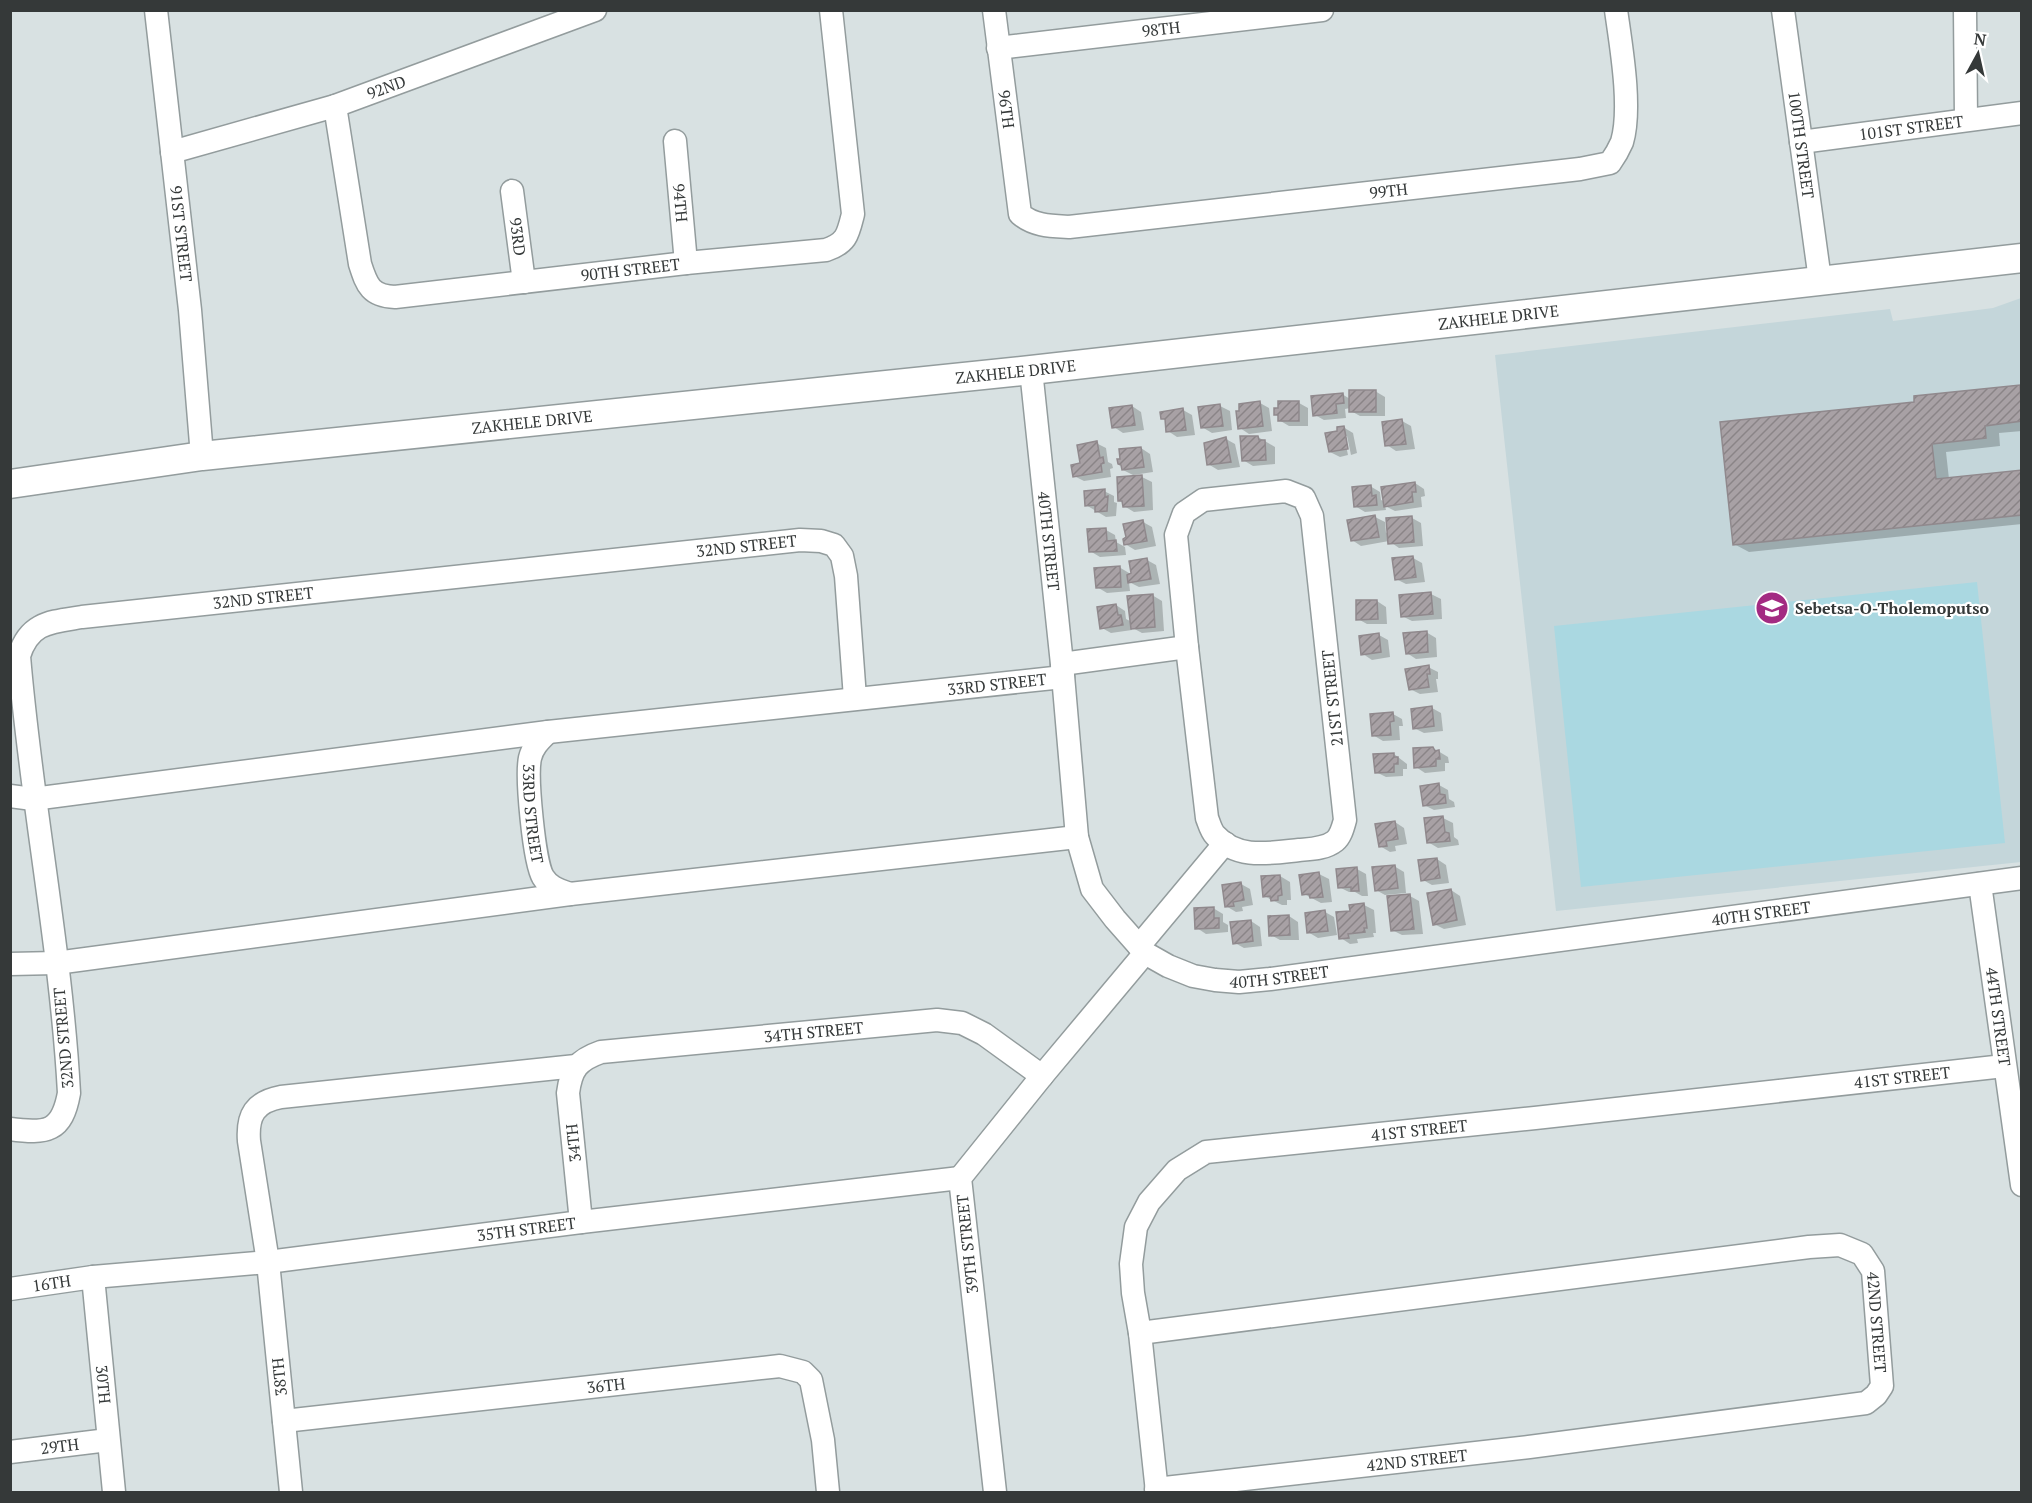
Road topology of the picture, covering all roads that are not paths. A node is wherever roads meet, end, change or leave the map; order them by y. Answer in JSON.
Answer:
{"nodes":[{"id":1,"x":156,"y":10,"type":"edge"},
{"id":2,"x":595,"y":10,"type":"edge"},
{"id":3,"x":831,"y":10,"type":"edge"},
{"id":4,"x":994,"y":10,"type":"edge"},
{"id":5,"x":1323,"y":10,"type":"edge"},
{"id":6,"x":1616,"y":10,"type":"edge"},
{"id":7,"x":1783,"y":10,"type":"edge"},
{"id":8,"x":1965,"y":10,"type":"edge"},
{"id":9,"x":998,"y":48,"type":"junction"},
{"id":10,"x":335,"y":106,"type":"junction"},
{"id":11,"x":2022,"y":113,"type":"edge"},
{"id":12,"x":1966,"y":119,"type":"junction"},
{"id":13,"x":675,"y":141,"type":"dead end"},
{"id":14,"x":1801,"y":142,"type":"junction"},
{"id":15,"x":172,"y":152,"type":"junction"},
{"id":16,"x":513,"y":191,"type":"dead end"},
{"id":17,"x":1018,"y":208,"type":"joint"},
{"id":18,"x":2022,"y":258,"type":"edge"},
{"id":19,"x":686,"y":263,"type":"junction"},
{"id":20,"x":1820,"y":280,"type":"junction"},
{"id":21,"x":524,"y":282,"type":"junction"},
{"id":22,"x":1031,"y":370,"type":"junction"},
{"id":23,"x":202,"y":456,"type":"junction"},
{"id":24,"x":10,"y":484,"type":"edge"},
{"id":25,"x":1187,"y":647,"type":"junction"},
{"id":26,"x":1063,"y":671,"type":"junction"},
{"id":27,"x":855,"y":698,"type":"junction"},
{"id":28,"x":548,"y":732,"type":"junction"},
{"id":29,"x":10,"y":796,"type":"edge"},
{"id":30,"x":33,"y":799,"type":"junction"},
{"id":31,"x":1077,"y":837,"type":"junction"},
{"id":32,"x":1225,"y":843,"type":"junction"},
{"id":33,"x":2022,"y":878,"type":"edge"},
{"id":34,"x":1980,"y":884,"type":"junction"},
{"id":35,"x":570,"y":894,"type":"junction"},
{"id":36,"x":1142,"y":950,"type":"junction"},
{"id":37,"x":56,"y":963,"type":"junction"},
{"id":38,"x":10,"y":964,"type":"edge"},
{"id":39,"x":576,"y":1066,"type":"junction"},
{"id":40,"x":2004,"y":1066,"type":"junction"},
{"id":41,"x":1042,"y":1076,"type":"junction"},
{"id":42,"x":10,"y":1129,"type":"edge"},
{"id":43,"x":960,"y":1178,"type":"junction"},
{"id":44,"x":2022,"y":1185,"type":"edge"},
{"id":45,"x":581,"y":1222,"type":"junction"},
{"id":46,"x":268,"y":1262,"type":"junction"},
{"id":47,"x":93,"y":1277,"type":"junction"},
{"id":48,"x":10,"y":1288,"type":"edge"},
{"id":49,"x":1140,"y":1333,"type":"junction"},
{"id":50,"x":284,"y":1421,"type":"junction"},
{"id":51,"x":108,"y":1440,"type":"junction"},
{"id":52,"x":10,"y":1452,"type":"edge"},
{"id":53,"x":1157,"y":1491,"type":"edge"},
{"id":54,"x":114,"y":1492,"type":"edge"},
{"id":55,"x":291,"y":1492,"type":"edge"},
{"id":56,"x":828,"y":1492,"type":"edge"},
{"id":57,"x":995,"y":1492,"type":"edge"}],
"edges":[{"from":1,"to":15,"type":"street","name":"91ST STREET"},
{"from":2,"to":10,"type":"street","name":"92ND"},
{"from":3,"to":19,"type":"street","name":"90TH STREET"},
{"from":4,"to":9,"type":"street","name":"96TH"},
{"from":5,"to":9,"type":"street","name":"98TH"},
{"from":6,"to":17,"type":"street","name":"99TH"},
{"from":7,"to":14,"type":"street","name":"100TH STREET"},
{"from":8,"to":12,"type":"street"},
{"from":9,"to":17,"type":"street","name":"96TH"},
{"from":10,"to":15,"type":"street","name":"92ND"},
{"from":10,"to":21,"type":"street","name":"90TH STREET"},
{"from":11,"to":12,"type":"street","name":"101ST STREET"},
{"from":12,"to":14,"type":"street","name":"101ST STREET"},
{"from":13,"to":19,"type":"street","name":"94TH"},
{"from":14,"to":20,"type":"street","name":"100TH STREET"},
{"from":15,"to":23,"type":"street","name":"91ST STREET"},
{"from":16,"to":21,"type":"street","name":"93RD"},
{"from":18,"to":20,"type":"street","name":"ZAKHELE DRIVE"},
{"from":19,"to":21,"type":"street","name":"90TH STREET"},
{"from":20,"to":22,"type":"street","name":"ZAKHELE DRIVE"},
{"from":22,"to":23,"type":"street","name":"ZAKHELE DRIVE"},
{"from":22,"to":26,"type":"street","name":"40TH STREET"},
{"from":23,"to":24,"type":"street","name":"ZAKHELE DRIVE"},
{"from":25,"to":26,"type":"street","name":"33RD STREET"},
{"from":25,"to":32,"type":"street","name":"21ST STREET"},
{"from":25,"to":32,"type":"street","name":"21ST STREET"},
{"from":26,"to":27,"type":"street","name":"33RD STREET"},
{"from":26,"to":31,"type":"street","name":"40TH STREET"},
{"from":27,"to":28,"type":"street","name":"33RD STREET"},
{"from":27,"to":30,"type":"street","name":"32ND STREET"},
{"from":28,"to":30,"type":"street"},
{"from":28,"to":35,"type":"street","name":"33RD STREET"},
{"from":29,"to":30,"type":"street"},
{"from":30,"to":37,"type":"street","name":"32ND STREET"},
{"from":31,"to":35,"type":"street"},
{"from":31,"to":36,"type":"street","name":"40TH STREET"},
{"from":32,"to":36,"type":"street","name":"39TH STREET"},
{"from":33,"to":34,"type":"street","name":"40TH STREET"},
{"from":34,"to":36,"type":"street","name":"40TH STREET"},
{"from":34,"to":40,"type":"street","name":"44TH STREET"},
{"from":35,"to":37,"type":"street"},
{"from":36,"to":41,"type":"street","name":"39TH STREET"},
{"from":37,"to":38,"type":"street"},
{"from":37,"to":42,"type":"street","name":"32ND STREET"},
{"from":39,"to":41,"type":"street","name":"34TH STREET"},
{"from":39,"to":45,"type":"street","name":"34TH"},
{"from":39,"to":46,"type":"street","name":"38TH"},
{"from":40,"to":44,"type":"street","name":"44TH STREET"},
{"from":40,"to":49,"type":"street","name":"41ST STREET"},
{"from":41,"to":43,"type":"street","name":"39TH STREET"},
{"from":43,"to":45,"type":"street","name":"35TH STREET"},
{"from":43,"to":57,"type":"street","name":"39TH STREET"},
{"from":45,"to":46,"type":"street","name":"35TH STREET"},
{"from":46,"to":47,"type":"street","name":"35TH STREET"},
{"from":46,"to":50,"type":"street","name":"38TH"},
{"from":47,"to":48,"type":"street","name":"16TH"},
{"from":47,"to":51,"type":"street","name":"30TH"},
{"from":49,"to":53,"type":"street","name":"41ST STREET"},
{"from":49,"to":53,"type":"street","name":"42ND STREET"},
{"from":50,"to":55,"type":"street","name":"38TH"},
{"from":50,"to":56,"type":"street","name":"36TH"},
{"from":51,"to":52,"type":"street","name":"29TH"},
{"from":51,"to":54,"type":"street","name":"30TH"}]}
